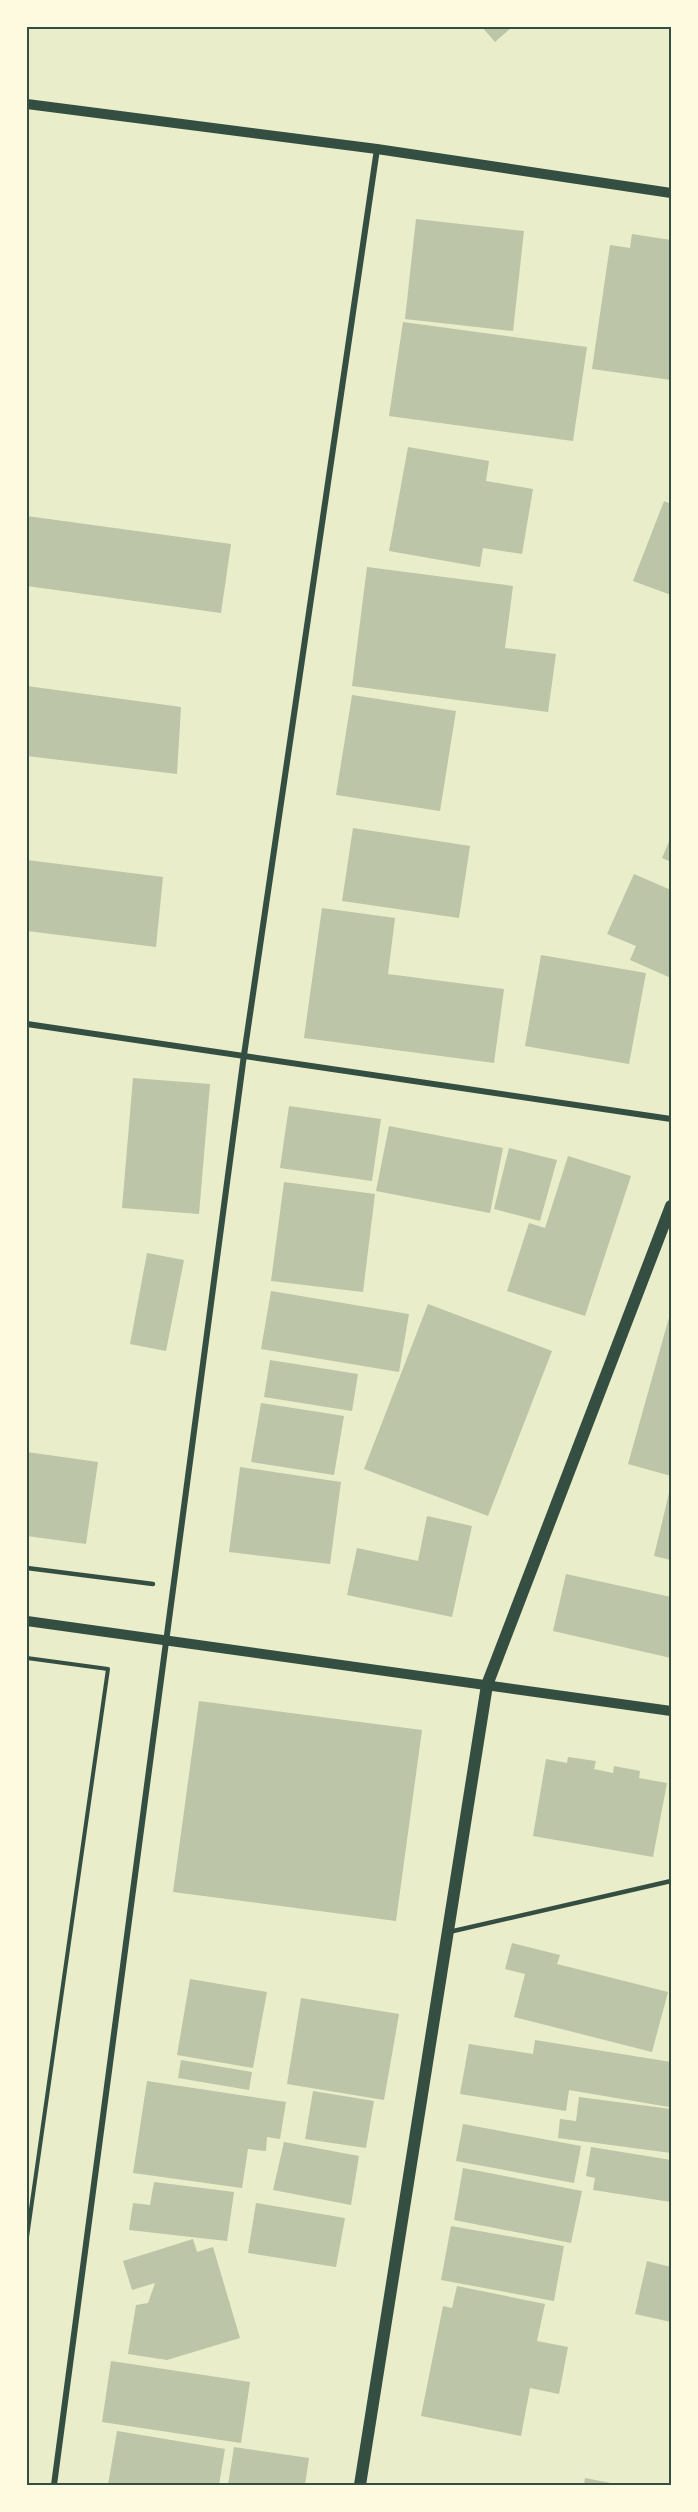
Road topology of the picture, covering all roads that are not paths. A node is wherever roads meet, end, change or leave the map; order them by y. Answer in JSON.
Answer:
{"nodes":[{"id":1,"x":27,"y":104,"type":"edge"},
{"id":2,"x":377,"y":149,"type":"junction"},
{"id":3,"x":671,"y":193,"type":"edge"},
{"id":4,"x":27,"y":1024,"type":"edge"},
{"id":5,"x":244,"y":1055,"type":"junction"},
{"id":6,"x":671,"y":1119,"type":"edge"},
{"id":7,"x":671,"y":1206,"type":"edge"},
{"id":8,"x":27,"y":1568,"type":"edge"},
{"id":9,"x":153,"y":1584,"type":"dead end"},
{"id":10,"x":27,"y":1621,"type":"edge"},
{"id":11,"x":165,"y":1639,"type":"junction"},
{"id":12,"x":487,"y":1684,"type":"junction"},
{"id":13,"x":671,"y":1712,"type":"edge"},
{"id":14,"x":671,"y":1881,"type":"edge"},
{"id":15,"x":447,"y":1932,"type":"junction"},
{"id":16,"x":54,"y":2485,"type":"edge"},
{"id":17,"x":360,"y":2485,"type":"edge"}],
"edges":[{"from":1,"to":2,"type":"street"},
{"from":2,"to":3,"type":"street"},
{"from":2,"to":5,"type":"street"},
{"from":4,"to":5,"type":"street"},
{"from":5,"to":6,"type":"street"},
{"from":5,"to":11,"type":"street"},
{"from":7,"to":12,"type":"main road"},
{"from":8,"to":9,"type":"lane"},
{"from":10,"to":11,"type":"street"},
{"from":11,"to":12,"type":"street"},
{"from":11,"to":16,"type":"street"},
{"from":12,"to":13,"type":"street"},
{"from":12,"to":15,"type":"main road"},
{"from":14,"to":15,"type":"lane"},
{"from":15,"to":17,"type":"main road"}]}
